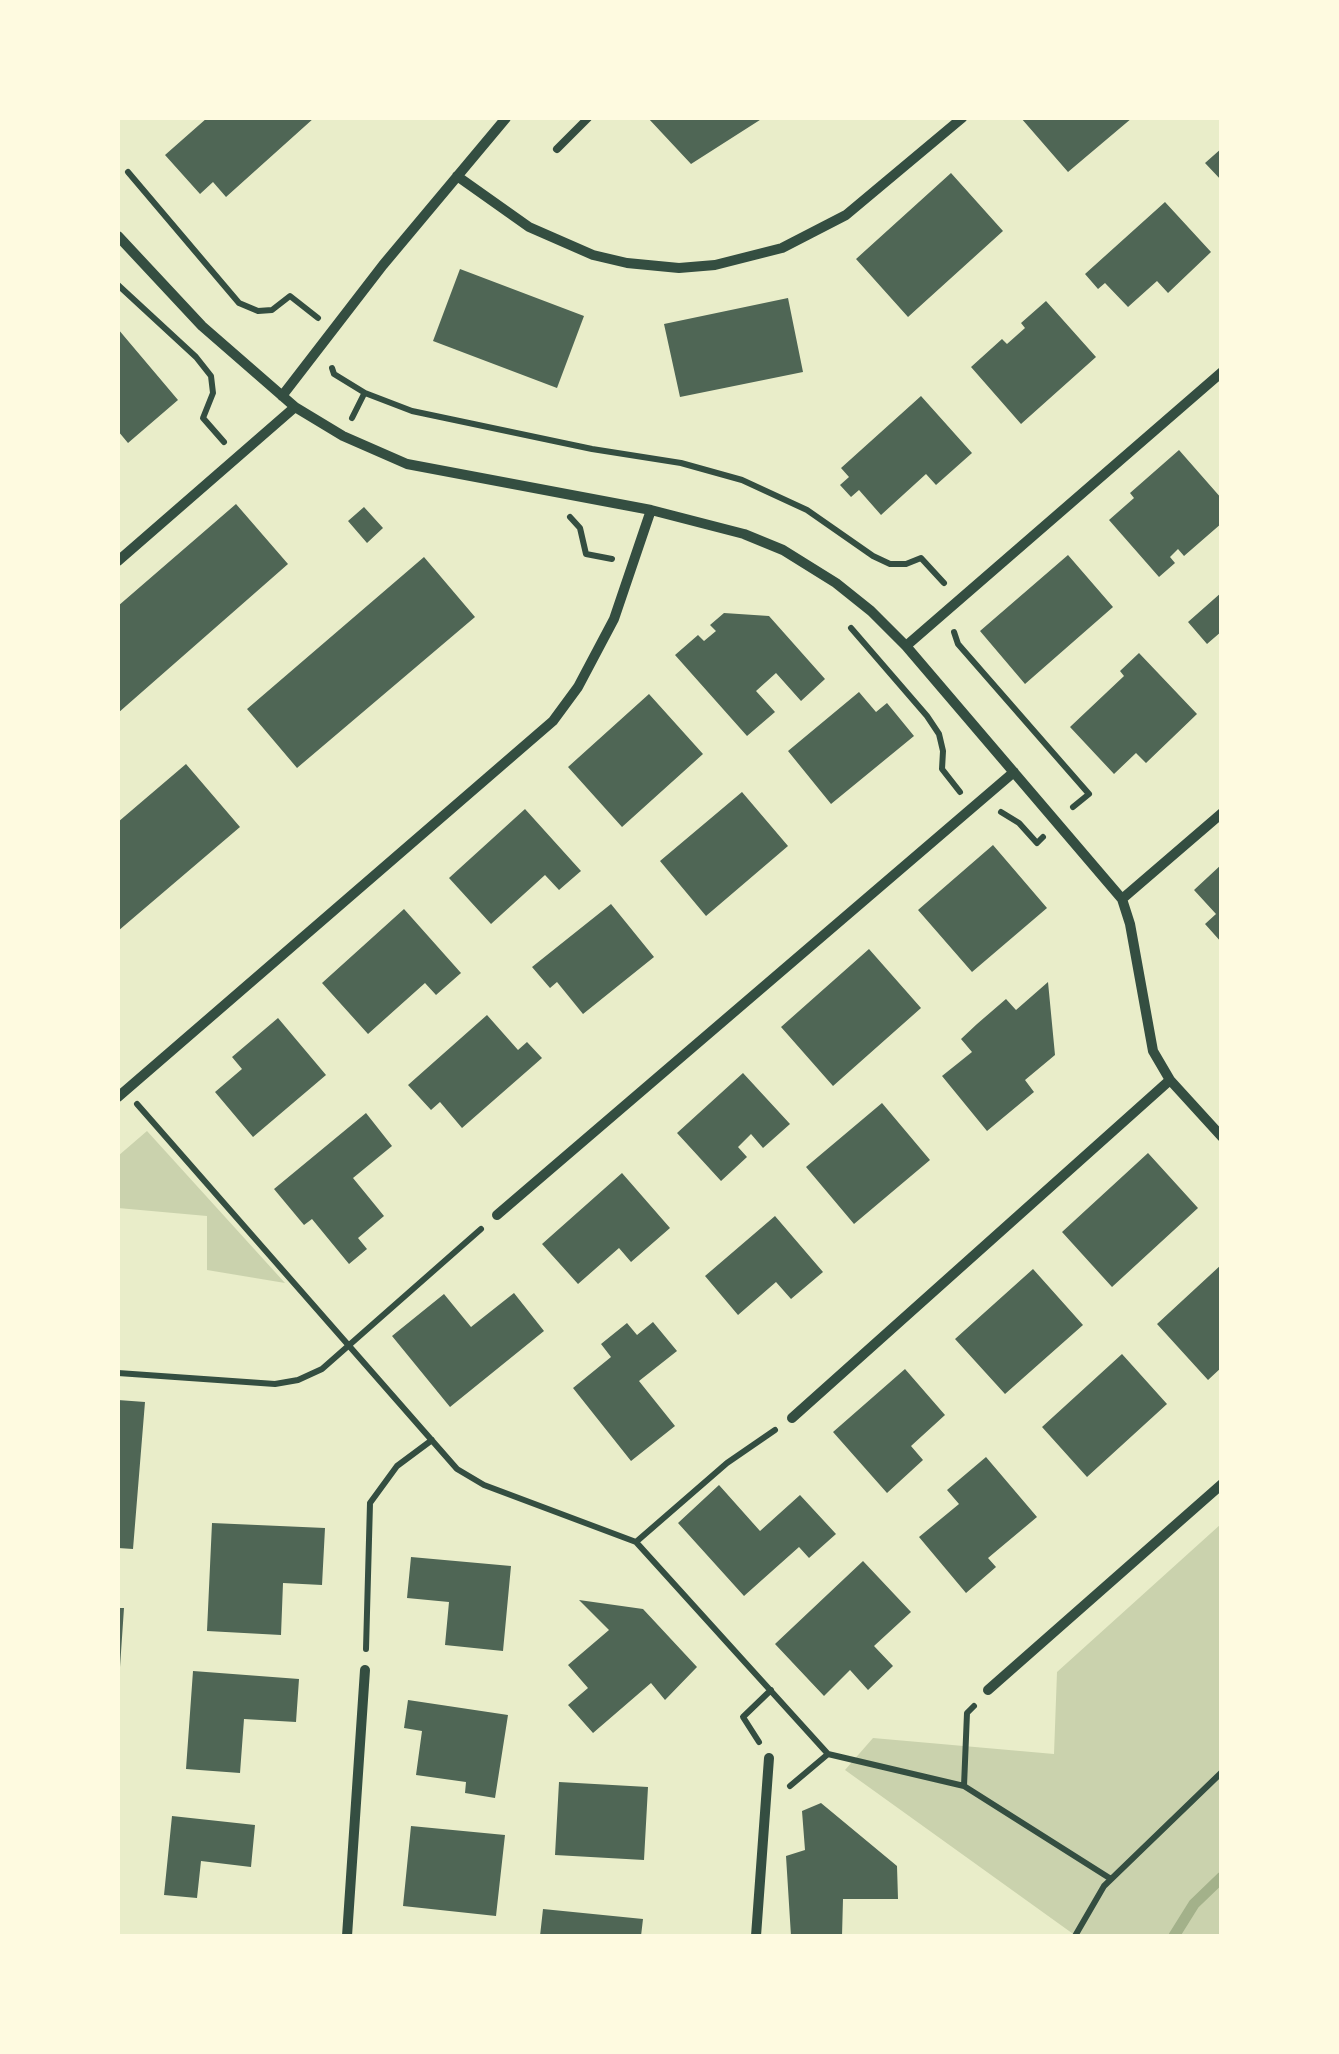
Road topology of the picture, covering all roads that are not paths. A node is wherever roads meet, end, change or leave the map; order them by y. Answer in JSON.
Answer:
{"nodes":[{"id":1,"x":506,"y":118,"type":"edge"},
{"id":2,"x":588,"y":118,"type":"edge"},
{"id":3,"x":962,"y":118,"type":"edge"},
{"id":4,"x":558,"y":149,"type":"dead end"},
{"id":5,"x":457,"y":176,"type":"junction"},
{"id":6,"x":118,"y":234,"type":"edge"},
{"id":7,"x":1222,"y":372,"type":"edge"},
{"id":8,"x":282,"y":396,"type":"junction"},
{"id":9,"x":295,"y":407,"type":"junction"},
{"id":10,"x":651,"y":510,"type":"junction"},
{"id":11,"x":118,"y":560,"type":"edge"},
{"id":12,"x":906,"y":646,"type":"junction"},
{"id":13,"x":1014,"y":772,"type":"junction"},
{"id":14,"x":1222,"y":813,"type":"edge"},
{"id":15,"x":1122,"y":899,"type":"junction"},
{"id":16,"x":1170,"y":1080,"type":"junction"},
{"id":17,"x":121,"y":1093,"type":"edge"},
{"id":18,"x":1222,"y":1136,"type":"edge"},
{"id":19,"x":497,"y":1214,"type":"road end"},
{"id":20,"x":792,"y":1418,"type":"road end"},
{"id":21,"x":1222,"y":1484,"type":"edge"},
{"id":22,"x":365,"y":1670,"type":"road end"},
{"id":23,"x":988,"y":1690,"type":"road end"},
{"id":24,"x":769,"y":1758,"type":"road end"},
{"id":25,"x":347,"y":1936,"type":"edge"},
{"id":26,"x":756,"y":1936,"type":"edge"}],
"edges":[{"from":1,"to":5,"type":"street"},
{"from":2,"to":4,"type":"lane"},
{"from":3,"to":5,"type":"street"},
{"from":5,"to":8,"type":"street"},
{"from":6,"to":8,"type":"street"},
{"from":7,"to":12,"type":"street"},
{"from":8,"to":9,"type":"street"},
{"from":9,"to":10,"type":"street"},
{"from":9,"to":11,"type":"street"},
{"from":10,"to":12,"type":"street"},
{"from":10,"to":17,"type":"street"},
{"from":12,"to":13,"type":"street"},
{"from":13,"to":15,"type":"street"},
{"from":13,"to":19,"type":"street"},
{"from":14,"to":15,"type":"street"},
{"from":15,"to":16,"type":"street"},
{"from":16,"to":18,"type":"street"},
{"from":16,"to":20,"type":"street"},
{"from":21,"to":23,"type":"street"},
{"from":22,"to":25,"type":"street"},
{"from":24,"to":26,"type":"street"}]}
